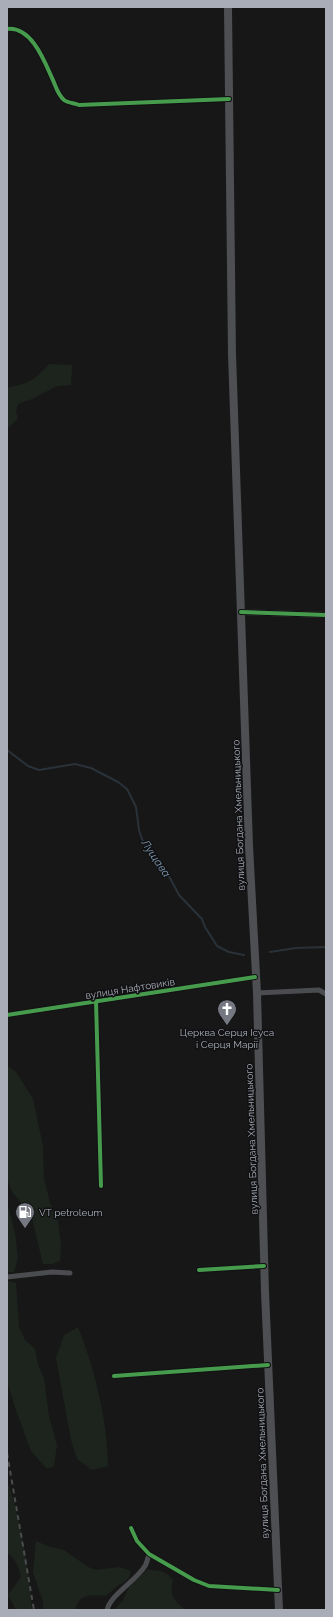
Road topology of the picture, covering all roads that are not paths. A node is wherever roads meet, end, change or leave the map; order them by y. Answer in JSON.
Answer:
{"nodes":[{"id":1,"x":228,"y":7,"type":"edge"},
{"id":2,"x":7,"y":29,"type":"edge"},
{"id":3,"x":229,"y":99,"type":"junction"},
{"id":4,"x":241,"y":612,"type":"junction"},
{"id":5,"x":326,"y":615,"type":"edge"},
{"id":6,"x":255,"y":977,"type":"junction"},
{"id":7,"x":257,"y":993,"type":"junction"},
{"id":8,"x":326,"y":994,"type":"edge"},
{"id":9,"x":96,"y":1001,"type":"junction"},
{"id":10,"x":7,"y":1015,"type":"edge"},
{"id":11,"x":101,"y":1186,"type":"dead end"},
{"id":12,"x":264,"y":1266,"type":"junction"},
{"id":13,"x":199,"y":1270,"type":"dead end"},
{"id":14,"x":70,"y":1273,"type":"dead end"},
{"id":15,"x":7,"y":1277,"type":"edge"},
{"id":16,"x":268,"y":1365,"type":"junction"},
{"id":17,"x":114,"y":1376,"type":"dead end"},
{"id":18,"x":131,"y":1528,"type":"dead end"},
{"id":19,"x":149,"y":1554,"type":"junction"},
{"id":20,"x":278,"y":1590,"type":"junction"},
{"id":21,"x":107,"y":1610,"type":"edge"},
{"id":22,"x":279,"y":1610,"type":"edge"}],
"edges":[{"from":1,"to":3,"type":"main road","name":"вулиця Богдана Хмельницького"},
{"from":2,"to":3,"type":"street"},
{"from":3,"to":4,"type":"main road","name":"вулиця Богдана Хмельницького"},
{"from":4,"to":5,"type":"street"},
{"from":4,"to":6,"type":"main road","name":"вулиця Богдана Хмельницького"},
{"from":6,"to":7,"type":"main road","name":"вулиця Богдана Хмельницького"},
{"from":6,"to":9,"type":"street","name":"вулиця Нафтовиків"},
{"from":7,"to":8,"type":"street"},
{"from":7,"to":12,"type":"main road","name":"вулиця Богдана Хмельницького"},
{"from":9,"to":10,"type":"street","name":"вулиця Нафтовиків"},
{"from":9,"to":11,"type":"street"},
{"from":12,"to":13,"type":"street"},
{"from":12,"to":16,"type":"main road","name":"вулиця Богдана Хмельницького"},
{"from":14,"to":15,"type":"street"},
{"from":16,"to":17,"type":"street"},
{"from":16,"to":20,"type":"main road","name":"вулиця Богдана Хмельницького"},
{"from":18,"to":19,"type":"street"},
{"from":19,"to":20,"type":"street"},
{"from":19,"to":21,"type":"street"},
{"from":20,"to":22,"type":"main road","name":"вулиця Богдана Хмельницького"}]}
